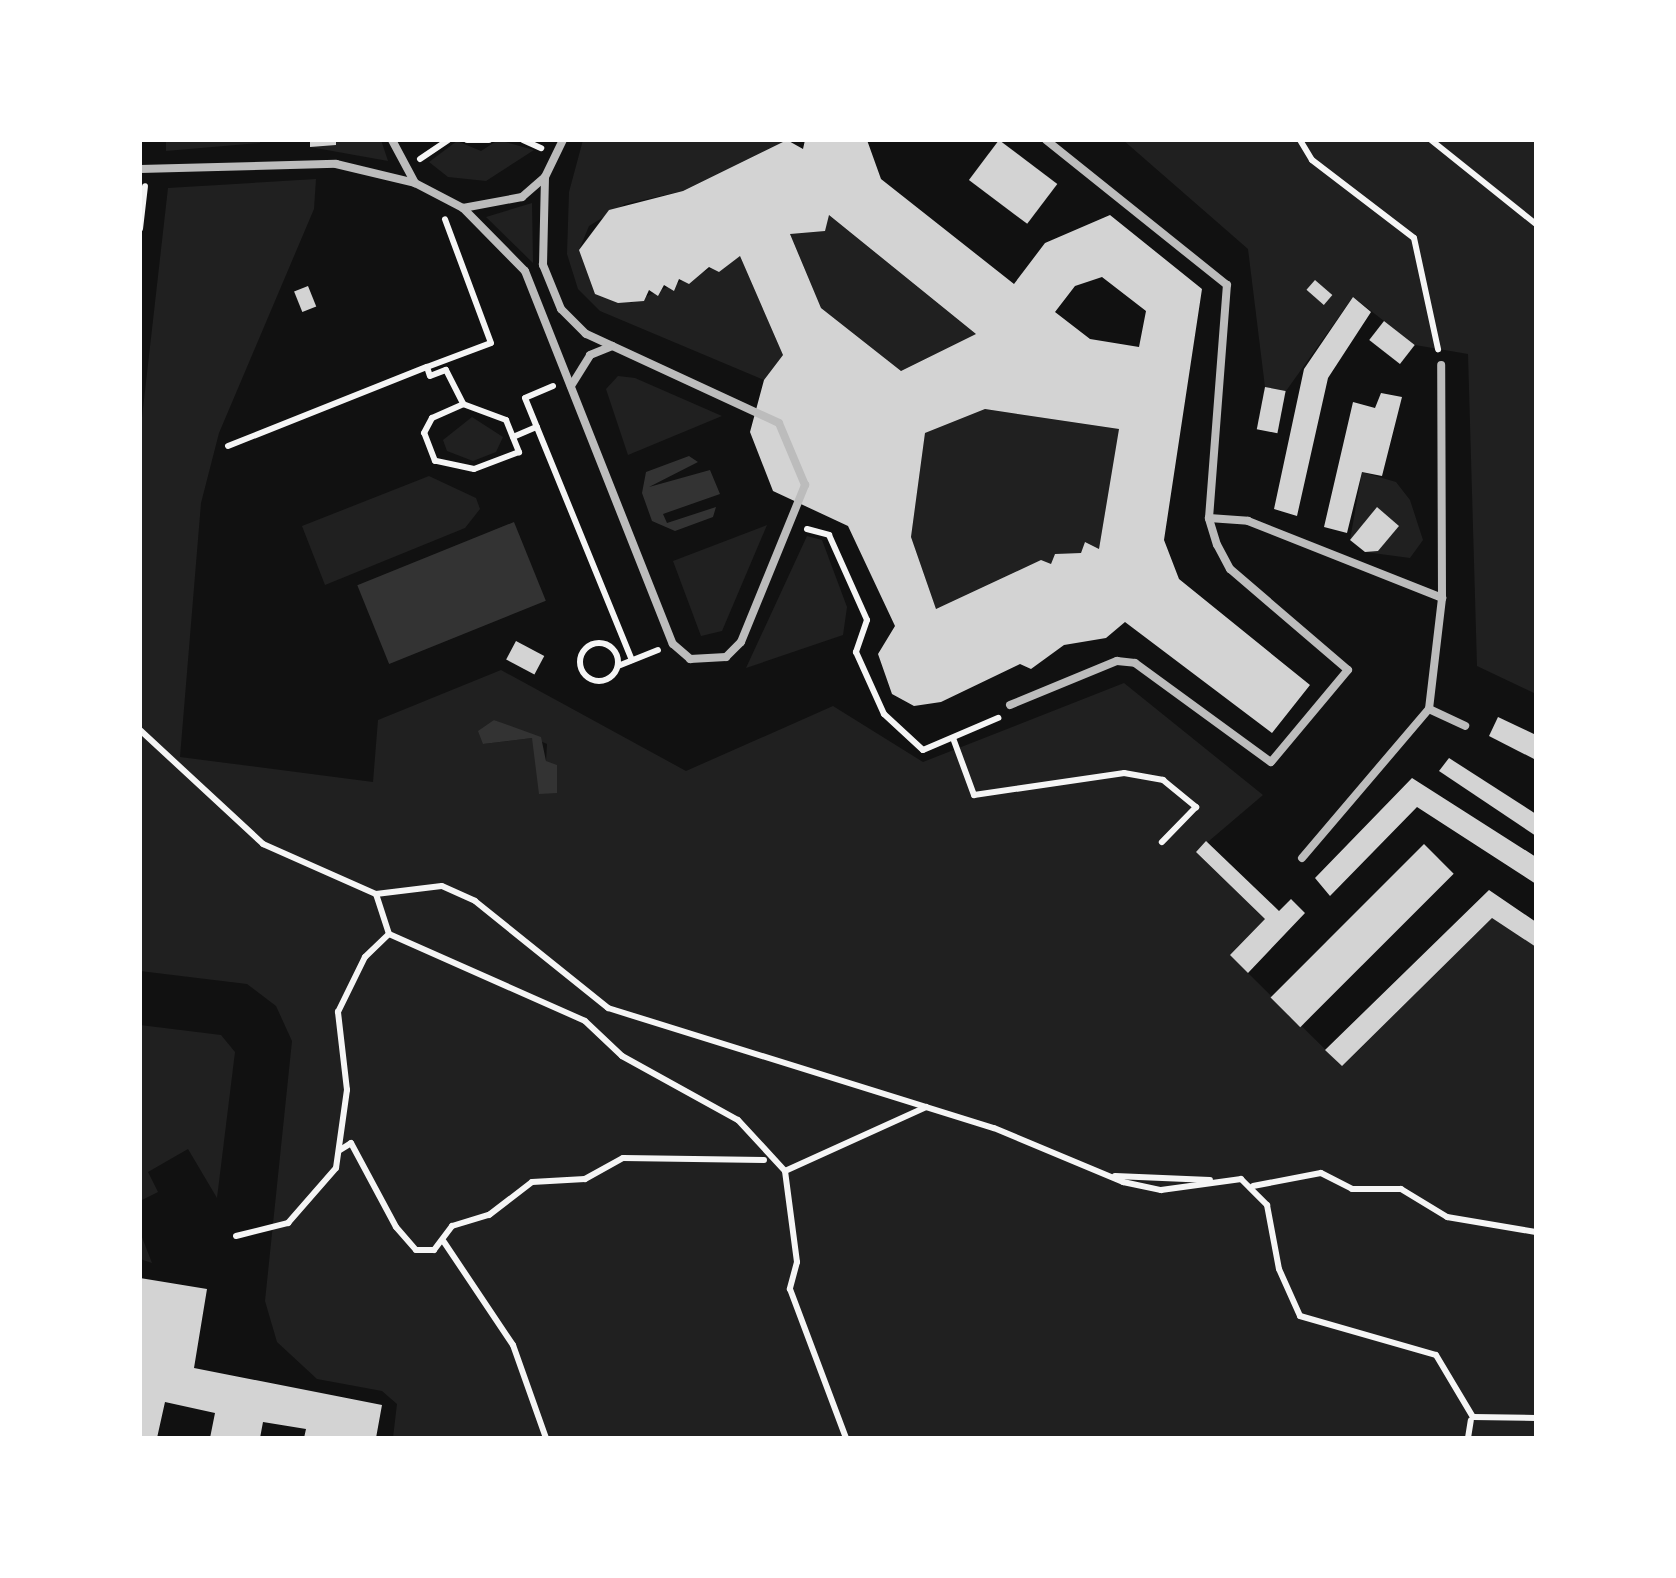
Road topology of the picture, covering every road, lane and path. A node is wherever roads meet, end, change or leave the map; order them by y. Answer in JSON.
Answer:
{"nodes":[{"id":1,"x":392,"y":140,"type":"edge"},
{"id":2,"x":448,"y":140,"type":"edge"},
{"id":3,"x":467,"y":140,"type":"edge"},
{"id":4,"x":490,"y":140,"type":"edge"},
{"id":5,"x":562,"y":140,"type":"edge"},
{"id":6,"x":1046,"y":140,"type":"edge"},
{"id":7,"x":1300,"y":140,"type":"edge"},
{"id":8,"x":1431,"y":140,"type":"edge"},
{"id":9,"x":140,"y":169,"type":"edge"},
{"id":10,"x":405,"y":169,"type":"junction"},
{"id":11,"x":546,"y":177,"type":"junction"},
{"id":12,"x":414,"y":183,"type":"junction"},
{"id":13,"x":437,"y":200,"type":"junction"},
{"id":14,"x":463,"y":208,"type":"junction"},
{"id":15,"x":1536,"y":224,"type":"edge"},
{"id":16,"x":612,"y":346,"type":"junction"},
{"id":17,"x":1441,"y":365,"type":"joint"},
{"id":18,"x":427,"y":366,"type":"junction"},
{"id":19,"x":570,"y":383,"type":"junction"},
{"id":20,"x":463,"y":404,"type":"junction"},
{"id":21,"x":537,"y":427,"type":"junction"},
{"id":22,"x":512,"y":436,"type":"junction"},
{"id":23,"x":228,"y":446,"type":"dead end"},
{"id":24,"x":1209,"y":518,"type":"junction"},
{"id":25,"x":792,"y":525,"type":"junction"},
{"id":26,"x":1442,"y":598,"type":"junction"},
{"id":27,"x":673,"y":644,"type":"junction"},
{"id":28,"x":632,"y":660,"type":"junction"},
{"id":29,"x":618,"y":666,"type":"junction"},
{"id":30,"x":1010,"y":705,"type":"joint"},
{"id":31,"x":1429,"y":709,"type":"junction"},
{"id":32,"x":1465,"y":726,"type":"dead end"},
{"id":33,"x":140,"y":730,"type":"edge"},
{"id":34,"x":953,"y":738,"type":"junction"},
{"id":35,"x":1162,"y":842,"type":"dead end"},
{"id":36,"x":1302,"y":858,"type":"dead end"},
{"id":37,"x":376,"y":894,"type":"junction"},
{"id":38,"x":389,"y":934,"type":"junction"},
{"id":39,"x":929,"y":1107,"type":"junction"},
{"id":40,"x":340,"y":1150,"type":"junction"},
{"id":41,"x":766,"y":1160,"type":"junction"},
{"id":42,"x":785,"y":1171,"type":"junction"},
{"id":43,"x":1114,"y":1176,"type":"junction"},
{"id":44,"x":1221,"y":1182,"type":"junction"},
{"id":45,"x":1253,"y":1186,"type":"junction"},
{"id":46,"x":1536,"y":1232,"type":"edge"},
{"id":47,"x":236,"y":1236,"type":"dead end"},
{"id":48,"x":444,"y":1242,"type":"junction"},
{"id":49,"x":1536,"y":1418,"type":"edge"},
{"id":50,"x":1471,"y":1420,"type":"dead end"},
{"id":51,"x":546,"y":1438,"type":"edge"},
{"id":52,"x":846,"y":1438,"type":"edge"},
{"id":53,"x":1468,"y":1438,"type":"edge"}],
"edges":[{"from":1,"to":10,"type":"lane"},
{"from":2,"to":10,"type":"path"},
{"from":3,"to":4,"type":"path"},
{"from":5,"to":11,"type":"lane"},
{"from":6,"to":24,"type":"lane"},
{"from":7,"to":17,"type":"path"},
{"from":8,"to":15,"type":"path"},
{"from":9,"to":12,"type":"lane"},
{"from":10,"to":12,"type":"lane"},
{"from":11,"to":14,"type":"lane"},
{"from":11,"to":16,"type":"lane"},
{"from":12,"to":13,"type":"lane"},
{"from":13,"to":14,"type":"lane"},
{"from":13,"to":18,"type":"path"},
{"from":14,"to":19,"type":"lane"},
{"from":16,"to":19,"type":"lane"},
{"from":16,"to":25,"type":"lane"},
{"from":17,"to":26,"type":"lane"},
{"from":18,"to":20,"type":"path"},
{"from":18,"to":23,"type":"path"},
{"from":19,"to":21,"type":"path"},
{"from":19,"to":27,"type":"lane"},
{"from":20,"to":22,"type":"path"},
{"from":20,"to":22,"type":"path"},
{"from":21,"to":22,"type":"path"},
{"from":21,"to":28,"type":"path"},
{"from":24,"to":26,"type":"lane"},
{"from":24,"to":30,"type":"lane"},
{"from":25,"to":27,"type":"lane"},
{"from":25,"to":34,"type":"path"},
{"from":26,"to":31,"type":"lane"},
{"from":27,"to":28,"type":"path"},
{"from":28,"to":29,"type":"path"},
{"from":29,"to":29,"type":"path"},
{"from":30,"to":34,"type":"path"},
{"from":31,"to":32,"type":"lane"},
{"from":31,"to":36,"type":"lane"},
{"from":33,"to":37,"type":"path"},
{"from":34,"to":35,"type":"path"},
{"from":37,"to":38,"type":"path"},
{"from":37,"to":39,"type":"path"},
{"from":38,"to":40,"type":"path"},
{"from":38,"to":41,"type":"path"},
{"from":39,"to":42,"type":"path"},
{"from":39,"to":43,"type":"path"},
{"from":40,"to":47,"type":"path"},
{"from":40,"to":48,"type":"path"},
{"from":41,"to":42,"type":"path"},
{"from":41,"to":48,"type":"path"},
{"from":42,"to":52,"type":"path"},
{"from":43,"to":44,"type":"path"},
{"from":43,"to":44,"type":"path"},
{"from":44,"to":45,"type":"path"},
{"from":45,"to":46,"type":"path"},
{"from":45,"to":49,"type":"path"},
{"from":48,"to":51,"type":"path"},
{"from":50,"to":53,"type":"path"}]}
